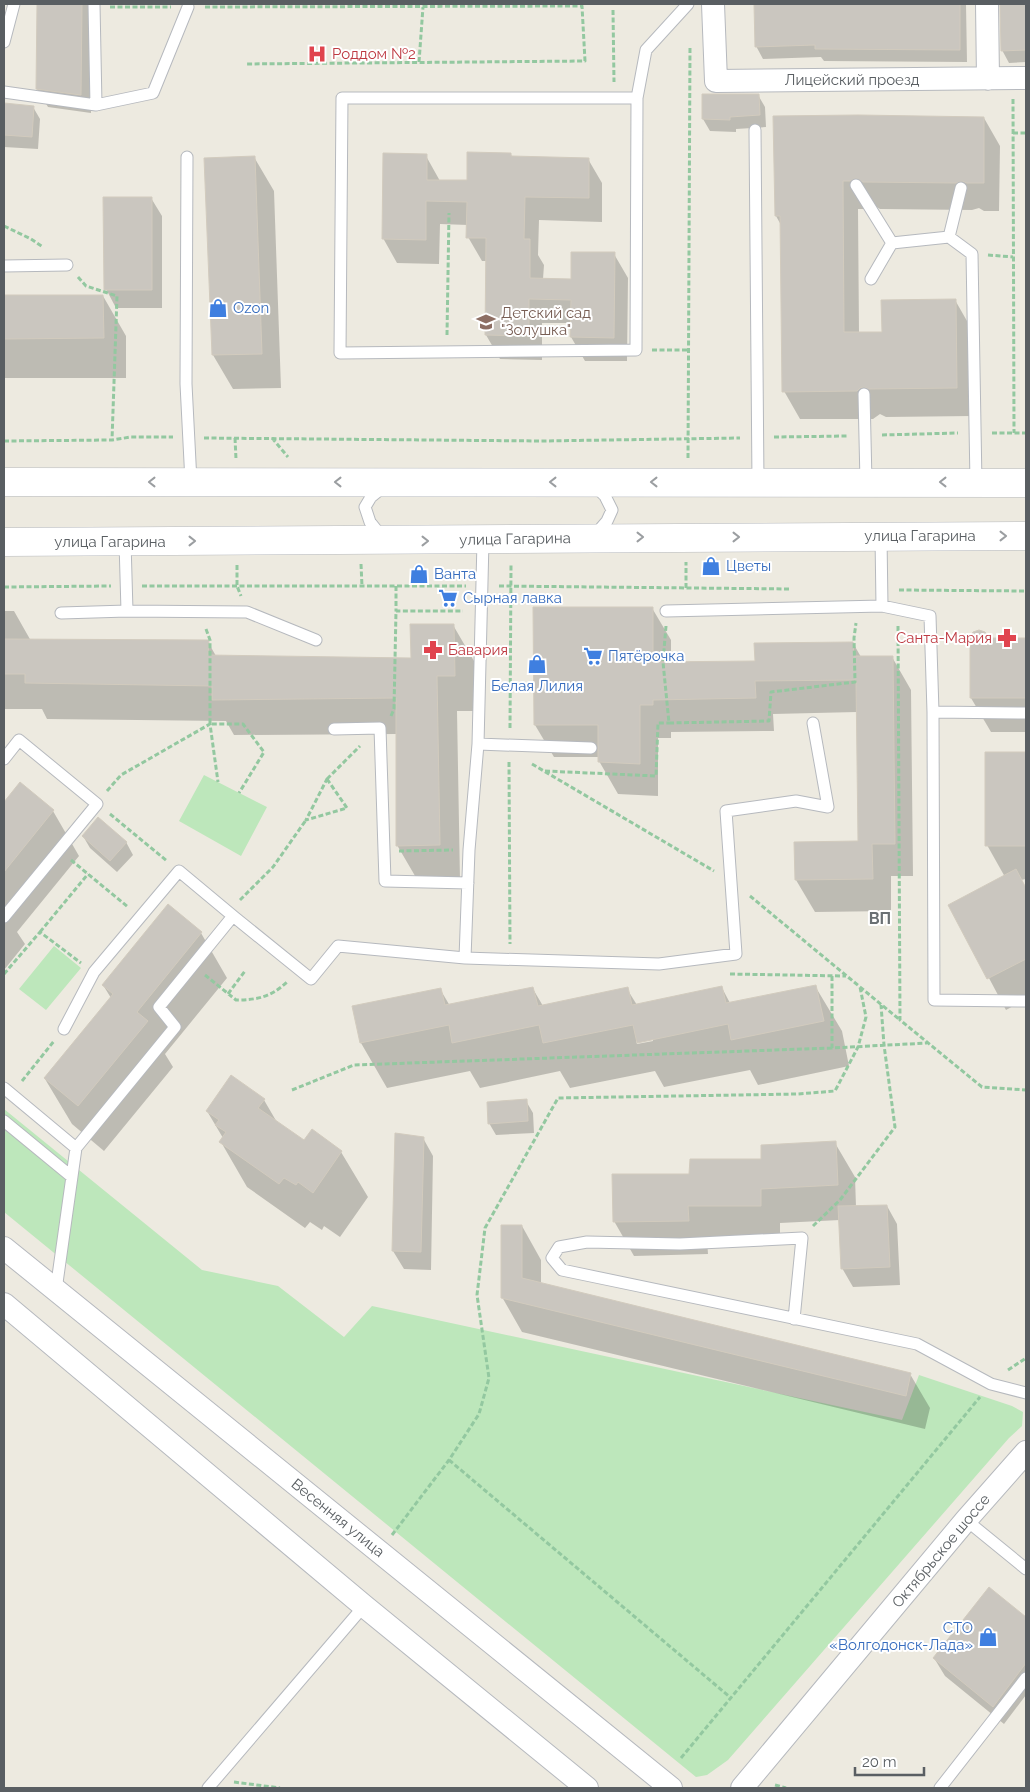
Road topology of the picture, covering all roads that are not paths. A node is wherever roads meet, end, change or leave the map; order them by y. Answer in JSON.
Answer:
{"nodes":[{"id":1,"x":14,"y":4,"type":"edge"},
{"id":2,"x":688,"y":4,"type":"edge"},
{"id":3,"x":713,"y":4,"type":"edge"},
{"id":4,"x":987,"y":4,"type":"edge"},
{"id":5,"x":99,"y":5,"type":"edge"},
{"id":6,"x":188,"y":7,"type":"road end"},
{"id":7,"x":4,"y":42,"type":"edge"},
{"id":8,"x":988,"y":79,"type":"junction"},
{"id":9,"x":1019,"y":79,"type":"edge"},
{"id":10,"x":4,"y":92,"type":"edge"},
{"id":11,"x":636,"y":98,"type":"junction"},
{"id":12,"x":96,"y":105,"type":"junction"},
{"id":13,"x":756,"y":130,"type":"dead end"},
{"id":14,"x":187,"y":157,"type":"dead end"},
{"id":15,"x":856,"y":185,"type":"dead end"},
{"id":16,"x":961,"y":188,"type":"dead end"},
{"id":17,"x":949,"y":237,"type":"junction"},
{"id":18,"x":892,"y":243,"type":"junction"},
{"id":19,"x":67,"y":265,"type":"road end"},
{"id":20,"x":4,"y":266,"type":"edge"},
{"id":21,"x":871,"y":279,"type":"dead end"},
{"id":22,"x":864,"y":394,"type":"dead end"},
{"id":23,"x":4,"y":482,"type":"edge"},
{"id":24,"x":191,"y":482,"type":"junction"},
{"id":25,"x":389,"y":482,"type":"junction"},
{"id":26,"x":591,"y":482,"type":"junction"},
{"id":27,"x":758,"y":482,"type":"junction"},
{"id":28,"x":866,"y":482,"type":"junction"},
{"id":29,"x":976,"y":483,"type":"junction"},
{"id":30,"x":1026,"y":483,"type":"edge"},
{"id":31,"x":1026,"y":536,"type":"edge"},
{"id":32,"x":881,"y":537,"type":"junction"},
{"id":33,"x":593,"y":538,"type":"junction"},
{"id":34,"x":385,"y":541,"type":"junction"},
{"id":35,"x":483,"y":541,"type":"junction"},
{"id":36,"x":4,"y":542,"type":"edge"},
{"id":37,"x":125,"y":542,"type":"junction"},
{"id":38,"x":882,"y":606,"type":"junction"},
{"id":39,"x":127,"y":611,"type":"junction"},
{"id":40,"x":666,"y":611,"type":"road end"},
{"id":41,"x":61,"y":613,"type":"dead end"},
{"id":42,"x":316,"y":640,"type":"dead end"},
{"id":43,"x":933,"y":712,"type":"junction"},
{"id":44,"x":1026,"y":713,"type":"edge"},
{"id":45,"x":814,"y":723,"type":"dead end"},
{"id":46,"x":334,"y":729,"type":"dead end"},
{"id":47,"x":478,"y":744,"type":"junction"},
{"id":48,"x":590,"y":748,"type":"dead end"},
{"id":49,"x":4,"y":759,"type":"edge"},
{"id":50,"x":468,"y":882,"type":"junction"},
{"id":51,"x":230,"y":913,"type":"junction"},
{"id":52,"x":4,"y":917,"type":"edge"},
{"id":53,"x":465,"y":958,"type":"junction"},
{"id":54,"x":1026,"y":1001,"type":"edge"},
{"id":55,"x":64,"y":1029,"type":"road end"},
{"id":56,"x":7,"y":1091,"type":"edge"},
{"id":57,"x":4,"y":1121,"type":"edge"},
{"id":58,"x":76,"y":1148,"type":"junction"},
{"id":59,"x":72,"y":1177,"type":"junction"},
{"id":60,"x":4,"y":1248,"type":"edge"},
{"id":61,"x":56,"y":1290,"type":"junction"},
{"id":62,"x":4,"y":1304,"type":"edge"},
{"id":63,"x":794,"y":1318,"type":"junction"},
{"id":64,"x":1026,"y":1392,"type":"edge"},
{"id":65,"x":1026,"y":1452,"type":"edge"},
{"id":66,"x":966,"y":1520,"type":"junction"},
{"id":67,"x":1026,"y":1569,"type":"edge"},
{"id":68,"x":364,"y":1606,"type":"junction"},
{"id":69,"x":1026,"y":1678,"type":"edge"},
{"id":70,"x":211,"y":1784,"type":"edge"},
{"id":71,"x":587,"y":1788,"type":"edge"},
{"id":72,"x":671,"y":1788,"type":"edge"},
{"id":73,"x":742,"y":1788,"type":"edge"},
{"id":74,"x":940,"y":1788,"type":"edge"}],
"edges":[{"from":1,"to":7,"type":"lane"},
{"from":2,"to":11,"type":"lane"},
{"from":3,"to":8,"type":"street","name":"Лицейский проезд"},
{"from":4,"to":8,"type":"street"},
{"from":5,"to":12,"type":"lane"},
{"from":6,"to":12,"type":"lane"},
{"from":8,"to":9,"type":"street","name":"Лицейский проезд"},
{"from":10,"to":12,"type":"lane"},
{"from":11,"to":11,"type":"lane"},
{"from":13,"to":27,"type":"lane"},
{"from":14,"to":24,"type":"lane"},
{"from":15,"to":18,"type":"lane"},
{"from":16,"to":17,"type":"lane"},
{"from":17,"to":18,"type":"lane"},
{"from":17,"to":29,"type":"lane"},
{"from":18,"to":21,"type":"lane"},
{"from":19,"to":20,"type":"lane"},
{"from":22,"to":28,"type":"lane"},
{"from":24,"to":23,"type":"street","one_way":true},
{"from":25,"to":24,"type":"street","one_way":true},
{"from":26,"to":25,"type":"street","one_way":true},
{"from":25,"to":34,"type":"lane"},
{"from":27,"to":26,"type":"street","one_way":true},
{"from":26,"to":33,"type":"lane"},
{"from":27,"to":28,"type":"street"},
{"from":29,"to":28,"type":"street","one_way":true},
{"from":29,"to":30,"type":"street"},
{"from":32,"to":31,"type":"street","name":"улица Гагарина","one_way":true},
{"from":33,"to":32,"type":"street","name":"улица Гагарина","one_way":true},
{"from":32,"to":38,"type":"lane"},
{"from":33,"to":35,"type":"street","name":"улица Гагарина"},
{"from":34,"to":35,"type":"street","name":"улица Гагарина","one_way":true},
{"from":37,"to":34,"type":"street","name":"улица Гагарина","one_way":true},
{"from":35,"to":47,"type":"lane"},
{"from":36,"to":37,"type":"street","name":"улица Гагарина"},
{"from":37,"to":39,"type":"lane"},
{"from":38,"to":40,"type":"lane"},
{"from":38,"to":43,"type":"lane"},
{"from":39,"to":41,"type":"lane"},
{"from":39,"to":42,"type":"lane"},
{"from":43,"to":44,"type":"lane"},
{"from":43,"to":54,"type":"lane"},
{"from":45,"to":53,"type":"lane"},
{"from":46,"to":50,"type":"lane"},
{"from":47,"to":48,"type":"lane"},
{"from":47,"to":50,"type":"lane"},
{"from":49,"to":52,"type":"lane"},
{"from":50,"to":53,"type":"lane"},
{"from":51,"to":53,"type":"lane"},
{"from":51,"to":55,"type":"lane"},
{"from":51,"to":58,"type":"lane"},
{"from":56,"to":58,"type":"lane"},
{"from":57,"to":59,"type":"lane"},
{"from":58,"to":59,"type":"lane"},
{"from":59,"to":61,"type":"lane"},
{"from":60,"to":61,"type":"street","name":"Весенняя улица"},
{"from":61,"to":72,"type":"street","name":"Весенняя улица"},
{"from":62,"to":68,"type":"street"},
{"from":63,"to":63,"type":"lane"},
{"from":63,"to":64,"type":"lane"},
{"from":65,"to":66,"type":"street","name":"Октябрьское шоссе"},
{"from":66,"to":67,"type":"lane"},
{"from":66,"to":73,"type":"street","name":"Октябрьское шоссе"},
{"from":68,"to":70,"type":"lane"},
{"from":68,"to":71,"type":"street"},
{"from":69,"to":74,"type":"lane"}]}
